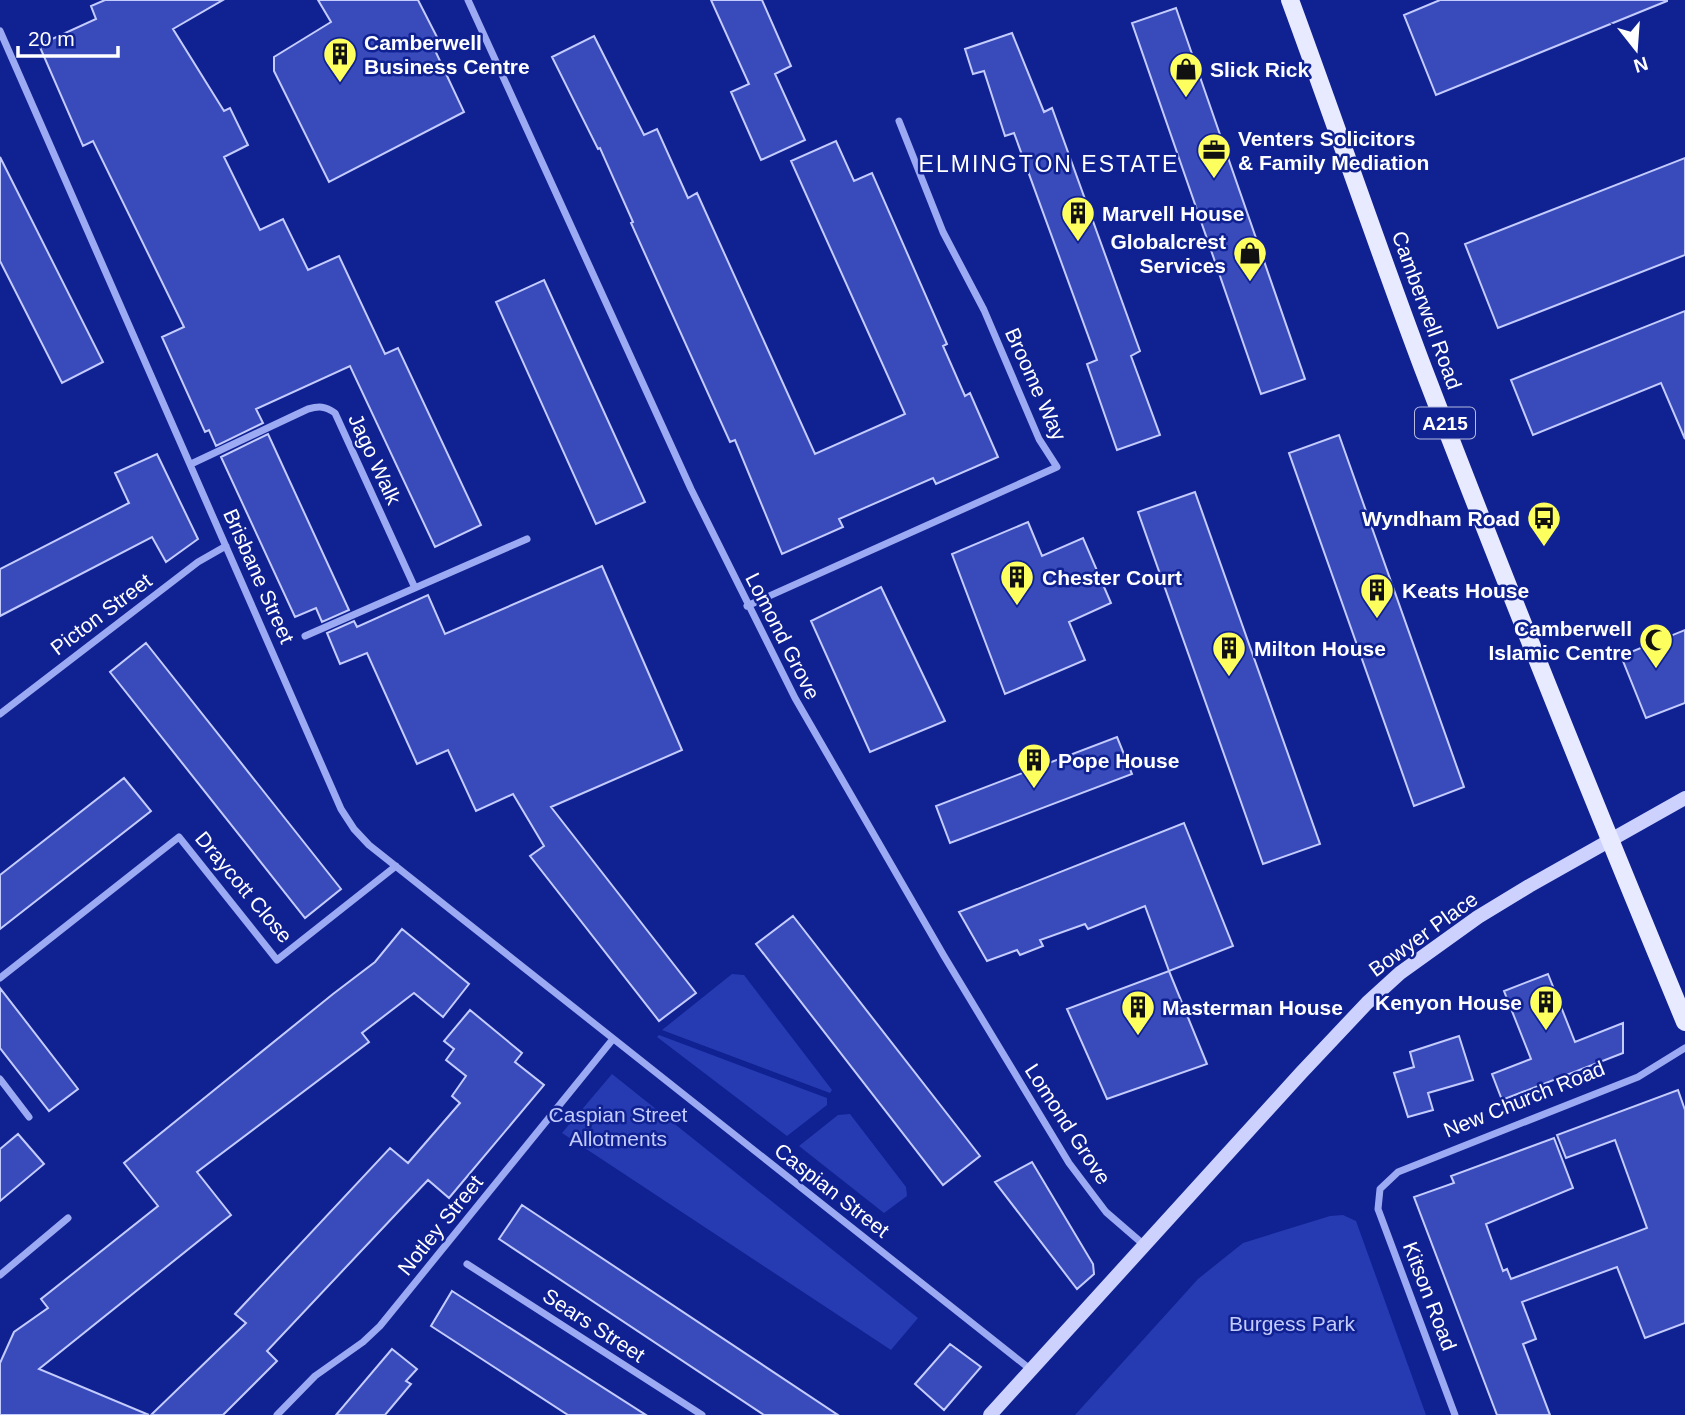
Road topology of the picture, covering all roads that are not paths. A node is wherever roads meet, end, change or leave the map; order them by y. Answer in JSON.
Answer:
{"nodes":[{"id":1,"x":468,"y":0,"type":"edge"},
{"id":2,"x":1290,"y":0,"type":"edge"},
{"id":3,"x":0,"y":31,"type":"edge"},
{"id":4,"x":900,"y":121,"type":"dead end"},
{"id":5,"x":191,"y":464,"type":"junction"},
{"id":6,"x":527,"y":540,"type":"dead end"},
{"id":7,"x":226,"y":546,"type":"junction"},
{"id":8,"x":415,"y":588,"type":"junction"},
{"id":9,"x":747,"y":606,"type":"junction"},
{"id":10,"x":305,"y":636,"type":"dead end"},
{"id":11,"x":0,"y":714,"type":"edge"},
{"id":12,"x":1685,"y":797,"type":"edge"},
{"id":13,"x":1609,"y":841,"type":"junction"},
{"id":14,"x":396,"y":866,"type":"junction"},
{"id":15,"x":0,"y":978,"type":"edge"},
{"id":16,"x":1685,"y":1022,"type":"edge"},
{"id":17,"x":613,"y":1039,"type":"junction"},
{"id":18,"x":1685,"y":1048,"type":"edge"},
{"id":19,"x":0,"y":1079,"type":"edge"},
{"id":20,"x":29,"y":1117,"type":"dead end"},
{"id":21,"x":1380,"y":1189,"type":"joint"},
{"id":22,"x":68,"y":1219,"type":"dead end"},
{"id":23,"x":1143,"y":1244,"type":"junction"},
{"id":24,"x":467,"y":1264,"type":"dead end"},
{"id":25,"x":0,"y":1275,"type":"edge"},
{"id":26,"x":1030,"y":1369,"type":"junction"},
{"id":27,"x":277,"y":1415,"type":"edge"},
{"id":28,"x":702,"y":1415,"type":"edge"},
{"id":29,"x":990,"y":1415,"type":"edge"},
{"id":30,"x":1455,"y":1415,"type":"edge"}],
"edges":[{"from":1,"to":9,"type":"street","name":"Lomond Grove"},
{"from":2,"to":13,"type":"main road","name":"Camberwell Road","number":"A215"},
{"from":3,"to":5,"type":"street","name":"Brisbane Street"},
{"from":4,"to":9,"type":"street","name":"Broome Way"},
{"from":5,"to":7,"type":"street","name":"Brisbane Street"},
{"from":5,"to":8,"type":"street","name":"Jago Walk"},
{"from":6,"to":8,"type":"street"},
{"from":7,"to":11,"type":"street","name":"Picton Street"},
{"from":7,"to":14,"type":"street","name":"Brisbane Street"},
{"from":8,"to":10,"type":"street"},
{"from":9,"to":23,"type":"street","name":"Lomond Grove"},
{"from":12,"to":13,"type":"main road"},
{"from":13,"to":16,"type":"main road","name":"Camberwell Road","number":"A215"},
{"from":13,"to":23,"type":"main road","name":"Bowyer Place"},
{"from":14,"to":15,"type":"street","name":"Draycott Close"},
{"from":14,"to":17,"type":"street","name":"Brisbane Street"},
{"from":17,"to":26,"type":"street","name":"Caspian Street"},
{"from":17,"to":27,"type":"street","name":"Notley Street"},
{"from":18,"to":21,"type":"street","name":"New Church Road"},
{"from":19,"to":20,"type":"street"},
{"from":21,"to":30,"type":"street","name":"Kitson Road"},
{"from":22,"to":25,"type":"street"},
{"from":23,"to":26,"type":"main road"},
{"from":24,"to":28,"type":"street","name":"Sears Street"},
{"from":26,"to":29,"type":"main road"}]}
